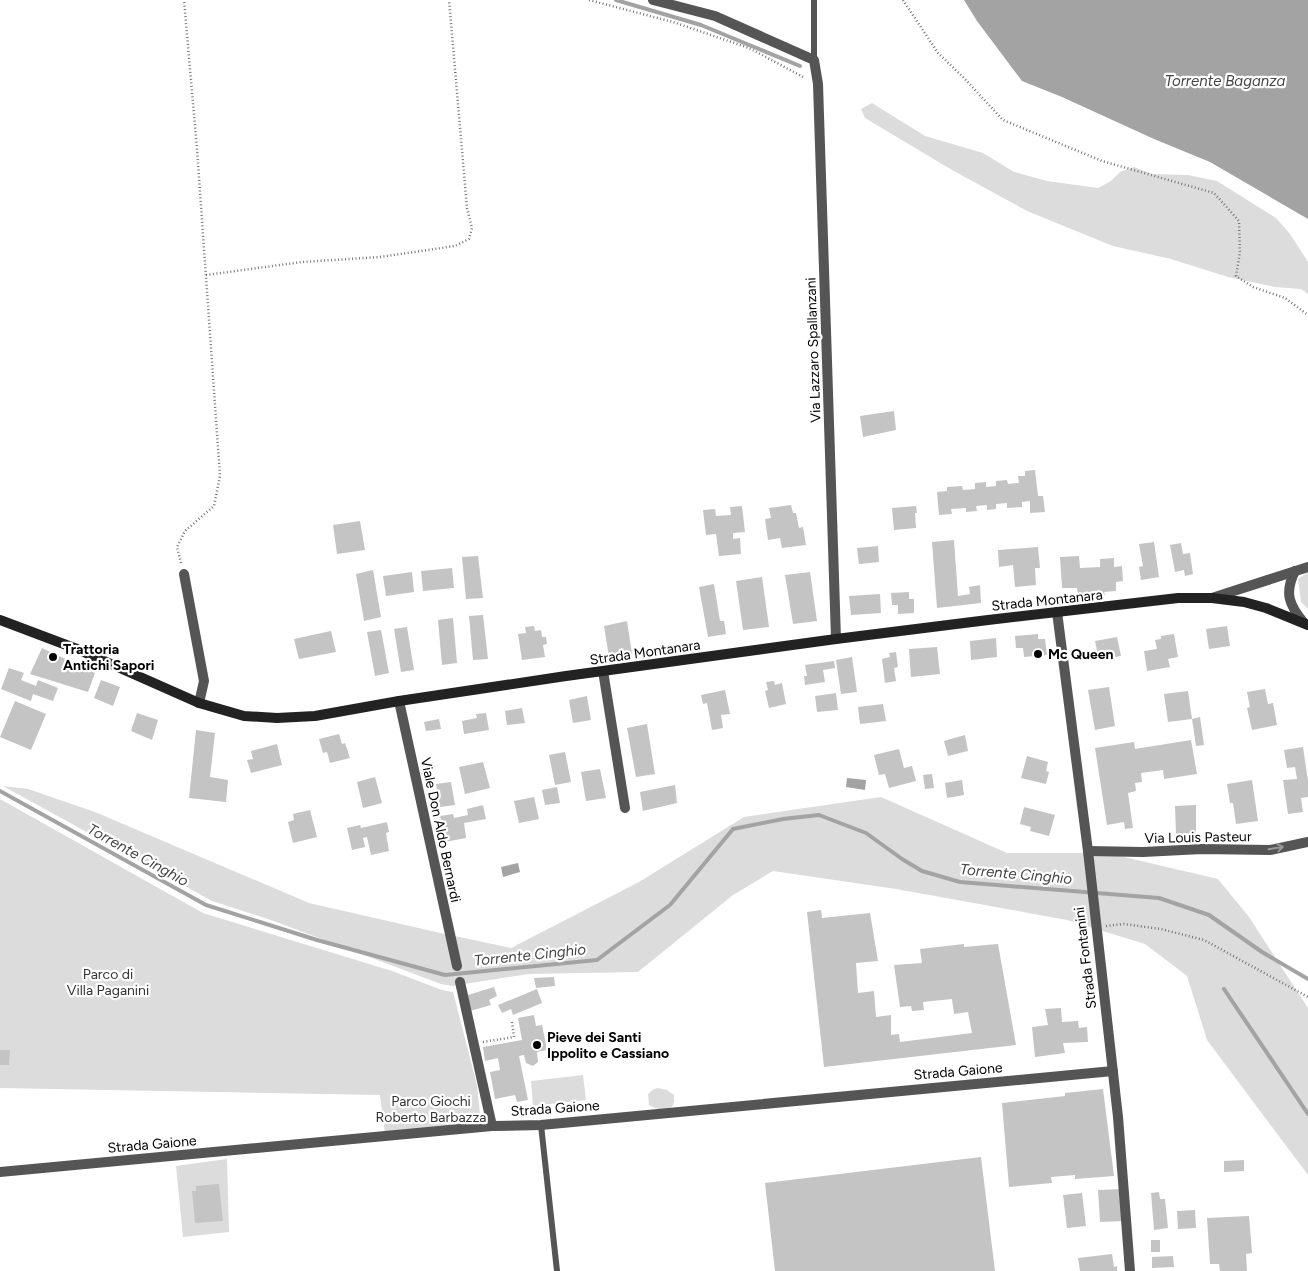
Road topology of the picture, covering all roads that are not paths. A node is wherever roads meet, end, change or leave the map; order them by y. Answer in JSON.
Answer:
{"nodes":[{"id":1,"x":653,"y":0,"type":"edge"},
{"id":2,"x":814,"y":0,"type":"edge"},
{"id":3,"x":814,"y":60,"type":"junction"},
{"id":4,"x":1308,"y":567,"type":"edge"},
{"id":5,"x":1295,"y":571,"type":"junction"},
{"id":6,"x":184,"y":574,"type":"road end"},
{"id":7,"x":1212,"y":598,"type":"junction"},
{"id":8,"x":1057,"y":612,"type":"junction"},
{"id":9,"x":0,"y":620,"type":"edge"},
{"id":10,"x":1306,"y":624,"type":"edge"},
{"id":11,"x":836,"y":639,"type":"junction"},
{"id":12,"x":603,"y":672,"type":"junction"},
{"id":13,"x":398,"y":701,"type":"junction"},
{"id":14,"x":199,"y":703,"type":"junction"},
{"id":15,"x":626,"y":808,"type":"dead end"},
{"id":16,"x":1308,"y":842,"type":"edge"},
{"id":17,"x":1088,"y":851,"type":"junction"},
{"id":18,"x":457,"y":966,"type":"dead end"},
{"id":19,"x":460,"y":982,"type":"dead end"},
{"id":20,"x":1113,"y":1070,"type":"junction"},
{"id":21,"x":541,"y":1125,"type":"junction"},
{"id":22,"x":492,"y":1126,"type":"junction"},
{"id":23,"x":0,"y":1172,"type":"edge"},
{"id":24,"x":557,"y":1271,"type":"edge"},
{"id":25,"x":1130,"y":1271,"type":"edge"}],
"edges":[{"from":1,"to":3,"type":"street"},
{"from":2,"to":3,"type":"lane","name":"Via Lazzaro Spallanzani"},
{"from":3,"to":11,"type":"street","name":"Via Lazzaro Spallanzani"},
{"from":4,"to":5,"type":"street"},
{"from":5,"to":7,"type":"street"},
{"from":5,"to":10,"type":"street"},
{"from":6,"to":14,"type":"street"},
{"from":7,"to":8,"type":"main road","name":"Strada Montanara"},
{"from":7,"to":10,"type":"main road","name":"Strada Montanara"},
{"from":8,"to":11,"type":"main road","name":"Strada Montanara"},
{"from":8,"to":17,"type":"street","name":"Strada Fontanini"},
{"from":9,"to":14,"type":"main road","name":"Strada Montanara"},
{"from":11,"to":12,"type":"main road","name":"Strada Montanara"},
{"from":12,"to":13,"type":"main road","name":"Strada Montanara"},
{"from":12,"to":15,"type":"street"},
{"from":13,"to":14,"type":"main road","name":"Strada Montanara"},
{"from":13,"to":18,"type":"street","name":"Viale Don Aldo Bernardi"},
{"from":17,"to":16,"type":"street","name":"Via Louis Pasteur","one_way":true},
{"from":17,"to":20,"type":"street","name":"Strada Fontanini"},
{"from":19,"to":22,"type":"street"},
{"from":20,"to":21,"type":"street","name":"Strada Gaione"},
{"from":20,"to":25,"type":"street","name":"Strada Fontanini"},
{"from":21,"to":22,"type":"street","name":"Strada Gaione"},
{"from":21,"to":24,"type":"lane"},
{"from":22,"to":23,"type":"street","name":"Strada Gaione"}]}
